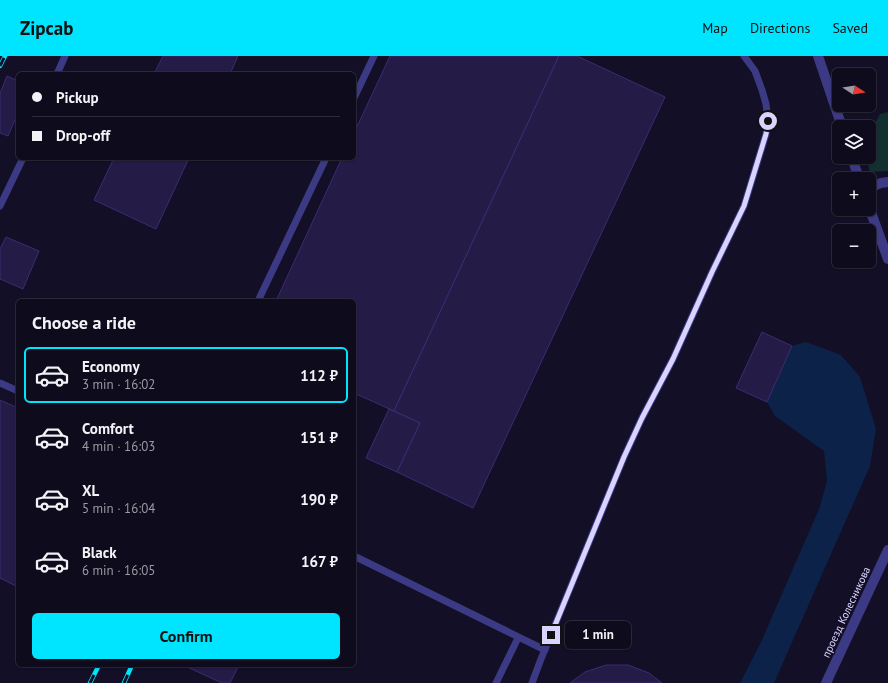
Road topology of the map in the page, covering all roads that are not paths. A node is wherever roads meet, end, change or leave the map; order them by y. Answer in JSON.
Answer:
{"nodes":[{"id":1,"x":65,"y":56,"type":"edge"},
{"id":2,"x":374,"y":56,"type":"edge"},
{"id":3,"x":744,"y":56,"type":"edge"},
{"id":4,"x":818,"y":56,"type":"edge"},
{"id":5,"x":58,"y":72,"type":"edge"},
{"id":6,"x":356,"y":94,"type":"edge"},
{"id":7,"x":840,"y":120,"type":"edge"},
{"id":8,"x":22,"y":160,"type":"edge"},
{"id":9,"x":325,"y":160,"type":"edge"},
{"id":10,"x":888,"y":182,"type":"edge"},
{"id":11,"x":876,"y":185,"type":"edge"},
{"id":12,"x":0,"y":206,"type":"edge"},
{"id":13,"x":873,"y":216,"type":"edge"},
{"id":14,"x":888,"y":259,"type":"edge"},
{"id":15,"x":259,"y":299,"type":"edge"},
{"id":16,"x":0,"y":383,"type":"edge"},
{"id":17,"x":16,"y":390,"type":"edge"},
{"id":18,"x":888,"y":550,"type":"edge"},
{"id":19,"x":356,"y":557,"type":"edge"},
{"id":20,"x":518,"y":638,"type":"junction"},
{"id":21,"x":545,"y":650,"type":"junction"},
{"id":22,"x":496,"y":683,"type":"edge"},
{"id":23,"x":532,"y":683,"type":"edge"},
{"id":24,"x":826,"y":683,"type":"edge"}],
"edges":[{"from":1,"to":5,"type":"lane"},
{"from":2,"to":6,"type":"lane"},
{"from":3,"to":21,"type":"lane"},
{"from":4,"to":7,"type":"street"},
{"from":8,"to":12,"type":"lane"},
{"from":9,"to":15,"type":"lane"},
{"from":10,"to":11,"type":"street"},
{"from":13,"to":14,"type":"street"},
{"from":16,"to":17,"type":"lane"},
{"from":18,"to":24,"type":"street","name":"проезд Колесникова"},
{"from":19,"to":20,"type":"lane"},
{"from":20,"to":21,"type":"lane"},
{"from":20,"to":22,"type":"lane"},
{"from":21,"to":23,"type":"lane"}]}
